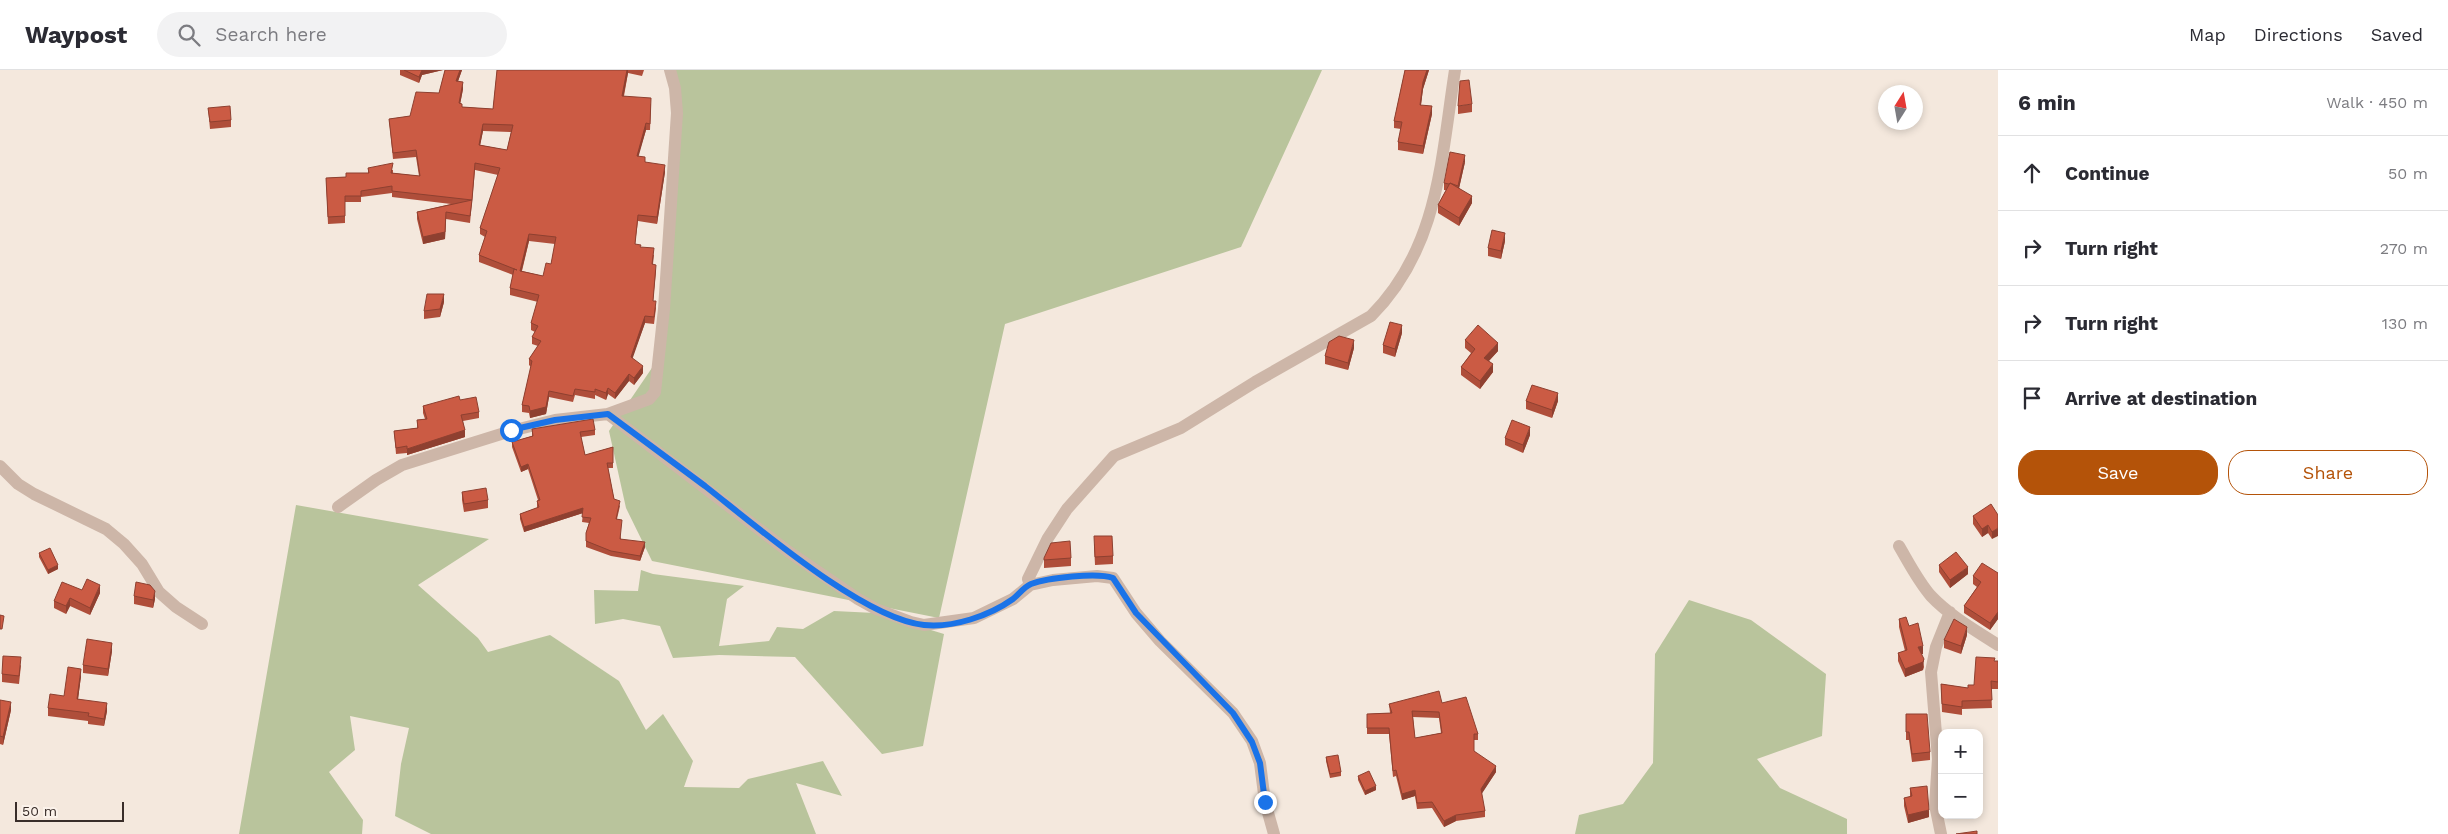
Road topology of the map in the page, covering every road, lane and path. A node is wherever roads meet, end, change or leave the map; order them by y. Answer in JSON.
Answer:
{"nodes":[{"id":1,"x":670,"y":70,"type":"edge"},
{"id":2,"x":1455,"y":70,"type":"edge"},
{"id":3,"x":608,"y":414,"type":"junction"},
{"id":4,"x":0,"y":466,"type":"edge"},
{"id":5,"x":338,"y":507,"type":"dead end"},
{"id":6,"x":1899,"y":546,"type":"dead end"},
{"id":7,"x":1030,"y":585,"type":"junction"},
{"id":8,"x":1950,"y":612,"type":"junction"},
{"id":9,"x":202,"y":624,"type":"dead end"},
{"id":10,"x":1998,"y":645,"type":"edge"},
{"id":11,"x":1274,"y":834,"type":"edge"},
{"id":12,"x":1941,"y":834,"type":"edge"}],
"edges":[{"from":1,"to":3,"type":"street"},
{"from":2,"to":7,"type":"street"},
{"from":3,"to":5,"type":"street"},
{"from":3,"to":7,"type":"street"},
{"from":4,"to":9,"type":"street"},
{"from":6,"to":8,"type":"street"},
{"from":7,"to":11,"type":"street"},
{"from":8,"to":10,"type":"street"},
{"from":8,"to":12,"type":"street"}]}
